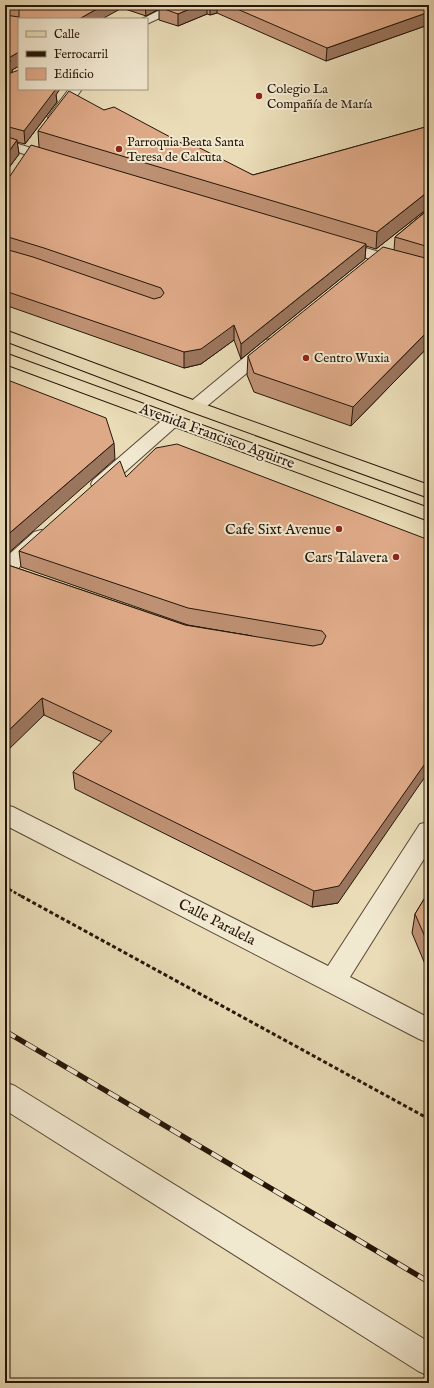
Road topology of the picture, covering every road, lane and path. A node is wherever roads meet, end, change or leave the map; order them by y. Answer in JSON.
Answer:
{"nodes":[{"id":1,"x":179,"y":5,"type":"edge"},
{"id":2,"x":148,"y":20,"type":"edge"},
{"id":3,"x":75,"y":90,"type":"edge"},
{"id":4,"x":48,"y":126,"type":"edge"},
{"id":5,"x":38,"y":139,"type":"edge"},
{"id":6,"x":5,"y":144,"type":"edge"},
{"id":7,"x":25,"y":157,"type":"junction"},
{"id":8,"x":67,"y":163,"type":"edge"},
{"id":9,"x":324,"y":240,"type":"edge"},
{"id":10,"x":429,"y":272,"type":"edge"},
{"id":11,"x":5,"y":335,"type":"edge"},
{"id":12,"x":280,"y":336,"type":"edge"},
{"id":13,"x":5,"y":358,"type":"edge"},
{"id":14,"x":195,"y":406,"type":"junction"},
{"id":15,"x":173,"y":420,"type":"junction"},
{"id":16,"x":429,"y":492,"type":"edge"},
{"id":17,"x":86,"y":497,"type":"edge"},
{"id":18,"x":429,"y":515,"type":"edge"},
{"id":19,"x":57,"y":522,"type":"edge"},
{"id":20,"x":10,"y":572,"type":"edge"},
{"id":21,"x":5,"y":814,"type":"edge"},
{"id":22,"x":429,"y":831,"type":"edge"},
{"id":23,"x":5,"y":887,"type":"edge"},
{"id":24,"x":333,"y":981,"type":"junction"},
{"id":25,"x":429,"y":1031,"type":"edge"},
{"id":26,"x":5,"y":1095,"type":"edge"},
{"id":27,"x":429,"y":1119,"type":"edge"},
{"id":28,"x":429,"y":1360,"type":"edge"}],
"edges":[{"from":1,"to":2,"type":"street"},
{"from":3,"to":4,"type":"street"},
{"from":5,"to":7,"type":"street"},
{"from":6,"to":7,"type":"street"},
{"from":7,"to":8,"type":"street"},
{"from":9,"to":10,"type":"street"},
{"from":11,"to":14,"type":"main road","name":"Avenida Francisco Aguirre"},
{"from":12,"to":14,"type":"street"},
{"from":13,"to":15,"type":"main road","name":"Avenida Francisco Aguirre"},
{"from":14,"to":16,"type":"main road","name":"Avenida Francisco Aguirre"},
{"from":15,"to":17,"type":"street"},
{"from":15,"to":18,"type":"main road","name":"Avenida Francisco Aguirre"},
{"from":19,"to":20,"type":"street"},
{"from":21,"to":24,"type":"street","name":"Calle Paralela"},
{"from":22,"to":24,"type":"street"},
{"from":23,"to":27,"type":"path"},
{"from":24,"to":25,"type":"street","name":"Calle Paralela"},
{"from":26,"to":28,"type":"street"}]}
